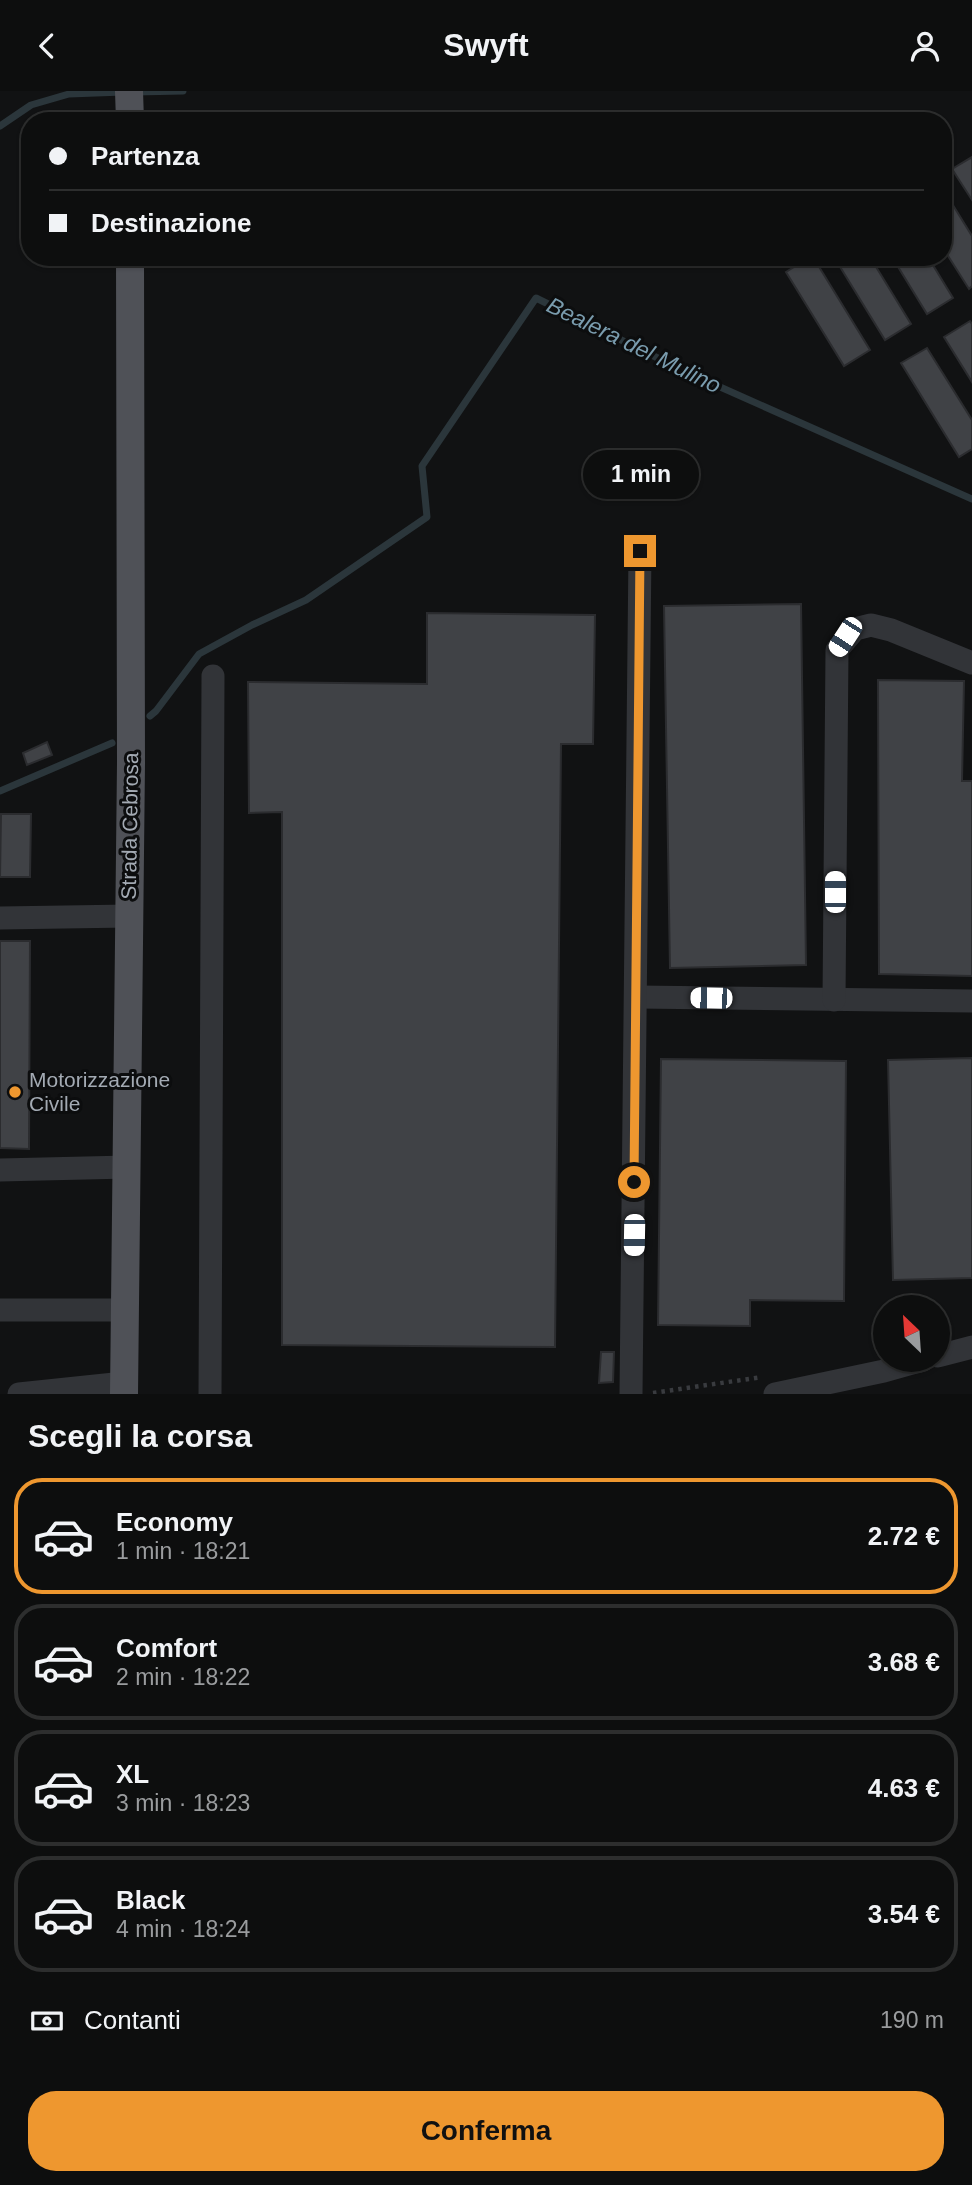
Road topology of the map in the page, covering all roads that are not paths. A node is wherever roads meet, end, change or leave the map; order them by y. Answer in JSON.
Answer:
{"nodes":[{"id":1,"x":129,"y":91,"type":"edge"},
{"id":2,"x":130,"y":112,"type":"edge"},
{"id":3,"x":130,"y":266,"type":"edge"},
{"id":4,"x":640,"y":551,"type":"dead end"},
{"id":5,"x":972,"y":663,"type":"edge"},
{"id":6,"x":213,"y":676,"type":"dead end"},
{"id":7,"x":129,"y":916,"type":"junction"},
{"id":8,"x":0,"y":918,"type":"edge"},
{"id":9,"x":637,"y":997,"type":"junction"},
{"id":10,"x":834,"y":1000,"type":"junction"},
{"id":11,"x":972,"y":1001,"type":"edge"},
{"id":12,"x":128,"y":1167,"type":"junction"},
{"id":13,"x":0,"y":1170,"type":"edge"},
{"id":14,"x":0,"y":1310,"type":"edge"},
{"id":15,"x":124,"y":1310,"type":"junction"},
{"id":16,"x":972,"y":1347,"type":"edge"},
{"id":17,"x":950,"y":1353,"type":"edge"},
{"id":18,"x":873,"y":1371,"type":"edge"},
{"id":19,"x":124,"y":1389,"type":"edge"},
{"id":20,"x":19,"y":1394,"type":"edge"},
{"id":21,"x":210,"y":1394,"type":"edge"},
{"id":22,"x":631,"y":1394,"type":"edge"},
{"id":23,"x":775,"y":1394,"type":"edge"}],
"edges":[{"from":1,"to":2,"type":"main road"},
{"from":3,"to":7,"type":"main road","name":"Strada Cebrosa"},
{"from":4,"to":9,"type":"street"},
{"from":5,"to":10,"type":"street"},
{"from":6,"to":21,"type":"street"},
{"from":7,"to":8,"type":"street"},
{"from":7,"to":12,"type":"main road","name":"Strada Cebrosa"},
{"from":9,"to":10,"type":"street"},
{"from":9,"to":22,"type":"street"},
{"from":10,"to":11,"type":"street"},
{"from":12,"to":13,"type":"street"},
{"from":12,"to":15,"type":"main road","name":"Strada Cebrosa"},
{"from":14,"to":15,"type":"street"},
{"from":15,"to":19,"type":"main road","name":"Strada Cebrosa"},
{"from":16,"to":17,"type":"street"},
{"from":18,"to":23,"type":"street"},
{"from":19,"to":20,"type":"street"}]}
